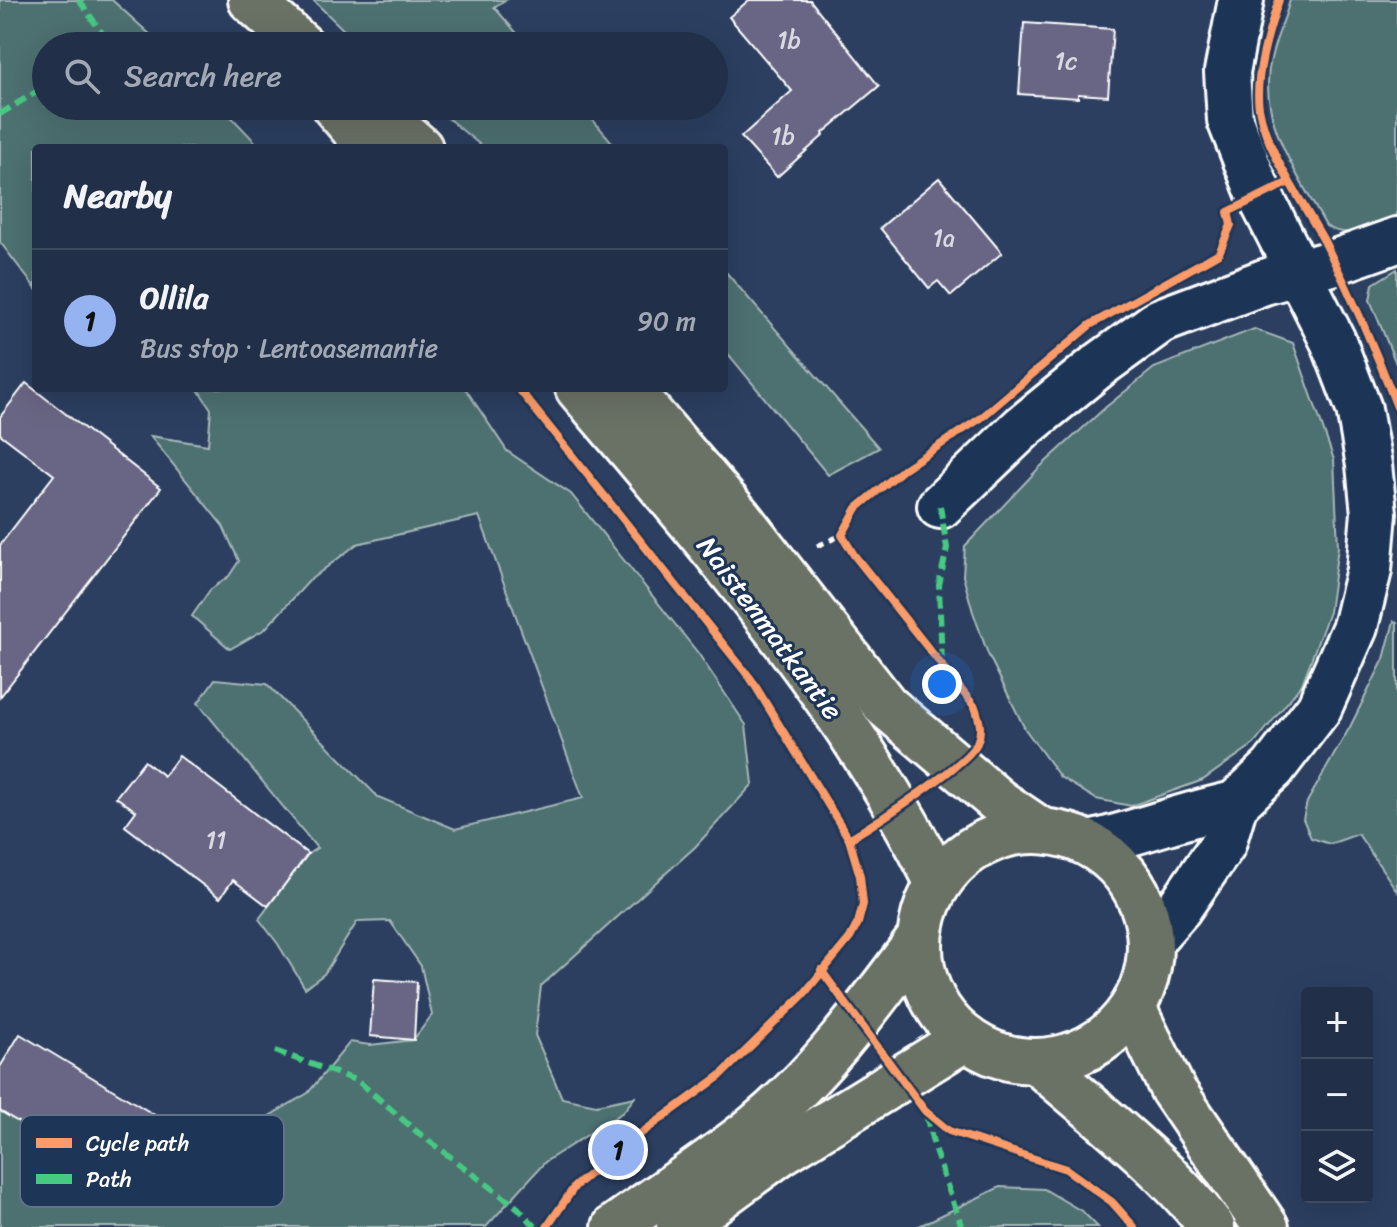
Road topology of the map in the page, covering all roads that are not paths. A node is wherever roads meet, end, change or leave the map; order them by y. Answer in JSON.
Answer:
{"nodes":[{"id":1,"x":1241,"y":0,"type":"edge"},
{"id":2,"x":255,"y":4,"type":"edge"},
{"id":3,"x":277,"y":32,"type":"edge"},
{"id":4,"x":286,"y":32,"type":"edge"},
{"id":5,"x":346,"y":120,"type":"edge"},
{"id":6,"x":387,"y":120,"type":"edge"},
{"id":7,"x":367,"y":144,"type":"edge"},
{"id":8,"x":415,"y":144,"type":"edge"},
{"id":9,"x":1397,"y":240,"type":"edge"},
{"id":10,"x":1300,"y":272,"type":"junction"},
{"id":11,"x":581,"y":392,"type":"edge"},
{"id":12,"x":631,"y":392,"type":"edge"},
{"id":13,"x":940,"y":506,"type":"dead end"},
{"id":14,"x":1383,"y":575,"type":"edge"},
{"id":15,"x":1235,"y":804,"type":"junction"},
{"id":16,"x":1040,"y":830,"type":"junction"},
{"id":17,"x":1089,"y":844,"type":"junction"},
{"id":18,"x":938,"y":884,"type":"junction"},
{"id":19,"x":920,"y":938,"type":"junction"},
{"id":20,"x":1151,"y":940,"type":"junction"},
{"id":21,"x":1133,"y":1008,"type":"junction"},
{"id":22,"x":966,"y":1038,"type":"junction"},
{"id":23,"x":1037,"y":1062,"type":"junction"},
{"id":24,"x":615,"y":1227,"type":"edge"},
{"id":25,"x":679,"y":1227,"type":"edge"},
{"id":26,"x":1212,"y":1227,"type":"edge"},
{"id":27,"x":1266,"y":1227,"type":"edge"}],
"edges":[{"from":1,"to":10,"type":"street"},
{"from":2,"to":3,"type":"main road"},
{"from":2,"to":4,"type":"main road"},
{"from":5,"to":7,"type":"main road"},
{"from":6,"to":8,"type":"main road"},
{"from":9,"to":10,"type":"street"},
{"from":10,"to":13,"type":"street"},
{"from":10,"to":14,"type":"street"},
{"from":11,"to":18,"type":"main road","name":"Naistenmatkantie"},
{"from":12,"to":16,"type":"main road","name":"Naistenmatkantie"},
{"from":14,"to":15,"type":"street"},
{"from":15,"to":17,"type":"street"},
{"from":15,"to":20,"type":"street"},
{"from":16,"to":17,"type":"main road"},
{"from":16,"to":18,"type":"main road"},
{"from":17,"to":20,"type":"main road"},
{"from":18,"to":19,"type":"main road"},
{"from":19,"to":22,"type":"main road"},
{"from":19,"to":24,"type":"main road"},
{"from":20,"to":21,"type":"main road"},
{"from":21,"to":23,"type":"main road"},
{"from":21,"to":27,"type":"main road"},
{"from":22,"to":23,"type":"main road"},
{"from":22,"to":25,"type":"main road"},
{"from":23,"to":26,"type":"main road"}]}
